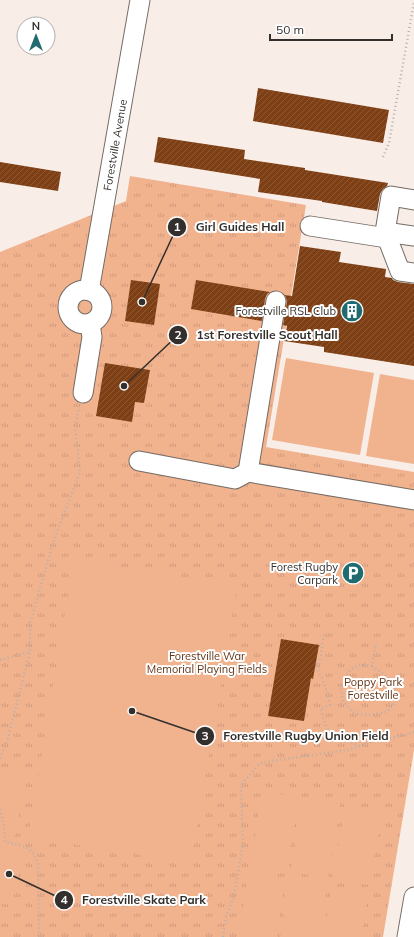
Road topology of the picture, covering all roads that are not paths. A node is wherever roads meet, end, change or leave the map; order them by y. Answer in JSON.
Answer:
{"nodes":[{"id":1,"x":140,"y":0,"type":"edge"},
{"id":2,"x":414,"y":200,"type":"edge"},
{"id":3,"x":310,"y":226,"type":"dead end"},
{"id":4,"x":386,"y":235,"type":"junction"},
{"id":5,"x":414,"y":236,"type":"edge"},
{"id":6,"x":414,"y":274,"type":"edge"},
{"id":7,"x":89,"y":290,"type":"junction"},
{"id":8,"x":276,"y":301,"type":"dead end"},
{"id":9,"x":90,"y":324,"type":"junction"},
{"id":10,"x":82,"y":393,"type":"road end"},
{"id":11,"x":139,"y":461,"type":"dead end"},
{"id":12,"x":248,"y":472,"type":"junction"},
{"id":13,"x":414,"y":500,"type":"edge"},
{"id":14,"x":414,"y":897,"type":"edge"},
{"id":15,"x":407,"y":937,"type":"edge"}],
"edges":[{"from":1,"to":7,"type":"street","name":"Forestville Avenue"},
{"from":2,"to":4,"type":"street"},
{"from":3,"to":4,"type":"street"},
{"from":4,"to":5,"type":"street"},
{"from":4,"to":6,"type":"street"},
{"from":7,"to":9,"type":"street"},
{"from":7,"to":9,"type":"street"},
{"from":8,"to":12,"type":"street"},
{"from":9,"to":10,"type":"street"},
{"from":11,"to":12,"type":"street"},
{"from":12,"to":13,"type":"street"},
{"from":14,"to":15,"type":"street"}]}
